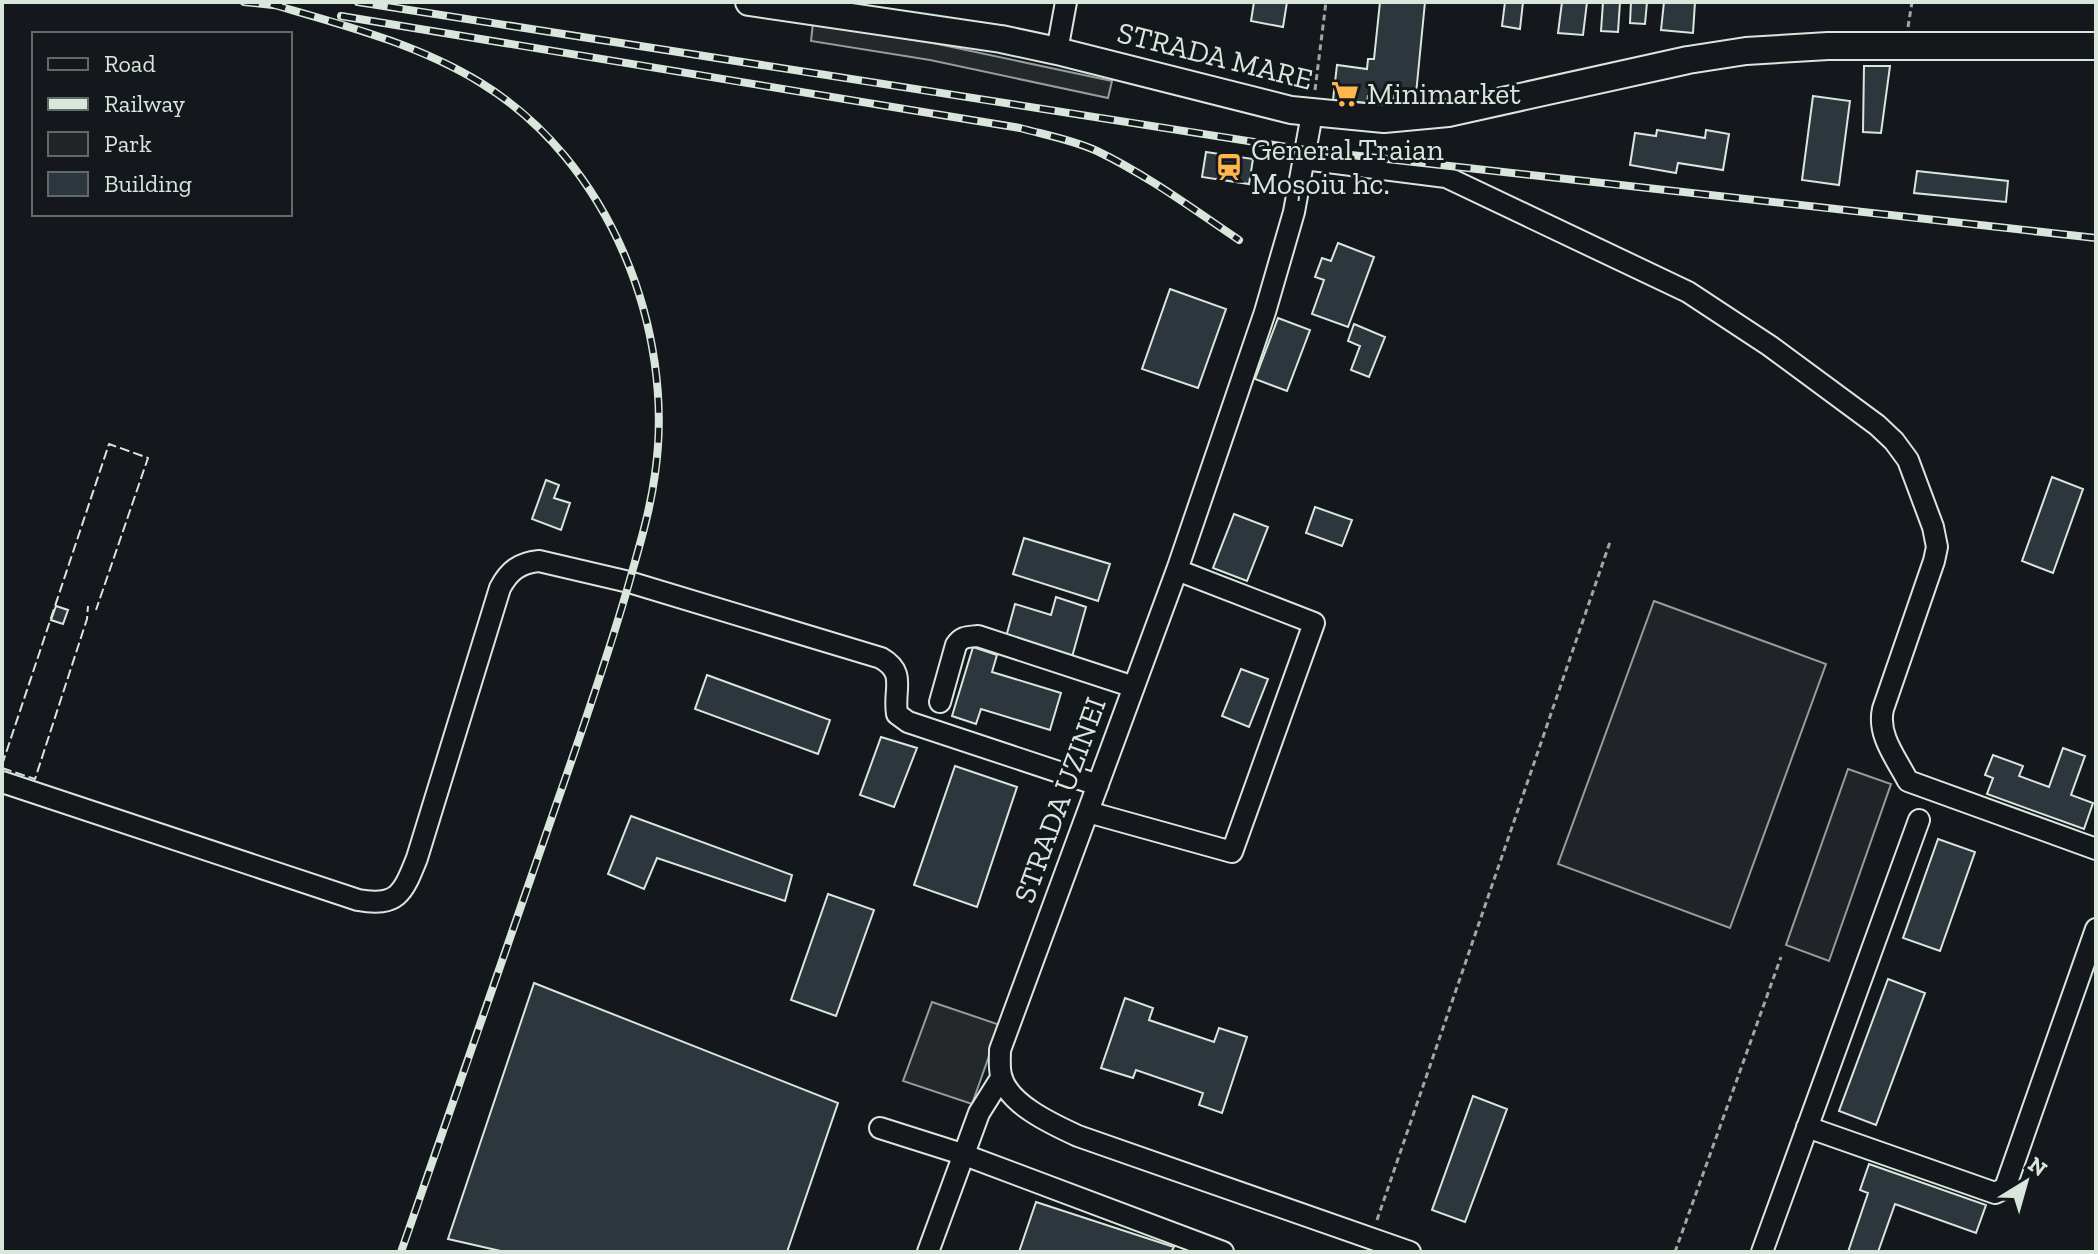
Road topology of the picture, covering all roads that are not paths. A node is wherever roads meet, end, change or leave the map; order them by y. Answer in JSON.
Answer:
{"nodes":[{"id":1,"x":749,"y":2,"type":"edge"},
{"id":2,"x":1066,"y":2,"type":"edge"},
{"id":3,"x":2096,"y":46,"type":"edge"},
{"id":4,"x":1057,"y":51,"type":"junction"},
{"id":5,"x":1312,"y":114,"type":"junction"},
{"id":6,"x":1304,"y":159,"type":"junction"},
{"id":7,"x":1177,"y":570,"type":"junction"},
{"id":8,"x":1134,"y":687,"type":"junction"},
{"id":9,"x":940,"y":702,"type":"dead end"},
{"id":10,"x":2,"y":782,"type":"edge"},
{"id":11,"x":1098,"y":785,"type":"junction"},
{"id":12,"x":1088,"y":812,"type":"junction"},
{"id":13,"x":1919,"y":820,"type":"dead end"},
{"id":14,"x":2096,"y":849,"type":"edge"},
{"id":15,"x":2096,"y":929,"type":"edge"},
{"id":16,"x":1001,"y":1078,"type":"junction"},
{"id":17,"x":1807,"y":1127,"type":"junction"},
{"id":18,"x":880,"y":1128,"type":"dead end"},
{"id":19,"x":962,"y":1154,"type":"junction"},
{"id":20,"x":1369,"y":1245,"type":"edge"},
{"id":21,"x":928,"y":1252,"type":"edge"},
{"id":22,"x":1223,"y":1252,"type":"edge"},
{"id":23,"x":1410,"y":1252,"type":"edge"},
{"id":24,"x":1762,"y":1252,"type":"edge"}],
"edges":[{"from":1,"to":4,"type":"main road","name":"STRADA MARE"},
{"from":2,"to":4,"type":"street"},
{"from":3,"to":5,"type":"main road","name":"STRADA MARE"},
{"from":4,"to":5,"type":"main road","name":"STRADA MARE"},
{"from":5,"to":6,"type":"street","name":"STRADA UZINEI"},
{"from":6,"to":7,"type":"street","name":"STRADA UZINEI"},
{"from":6,"to":14,"type":"street"},
{"from":7,"to":8,"type":"street","name":"STRADA UZINEI"},
{"from":7,"to":12,"type":"street"},
{"from":8,"to":9,"type":"street"},
{"from":8,"to":11,"type":"street","name":"STRADA UZINEI"},
{"from":10,"to":11,"type":"street"},
{"from":11,"to":12,"type":"street","name":"STRADA UZINEI"},
{"from":12,"to":16,"type":"street","name":"STRADA UZINEI"},
{"from":13,"to":17,"type":"street"},
{"from":15,"to":17,"type":"street"},
{"from":16,"to":19,"type":"street"},
{"from":16,"to":20,"type":"street"},
{"from":17,"to":24,"type":"street"},
{"from":18,"to":19,"type":"street"},
{"from":19,"to":21,"type":"street"},
{"from":19,"to":22,"type":"street"},
{"from":20,"to":23,"type":"street"}]}
